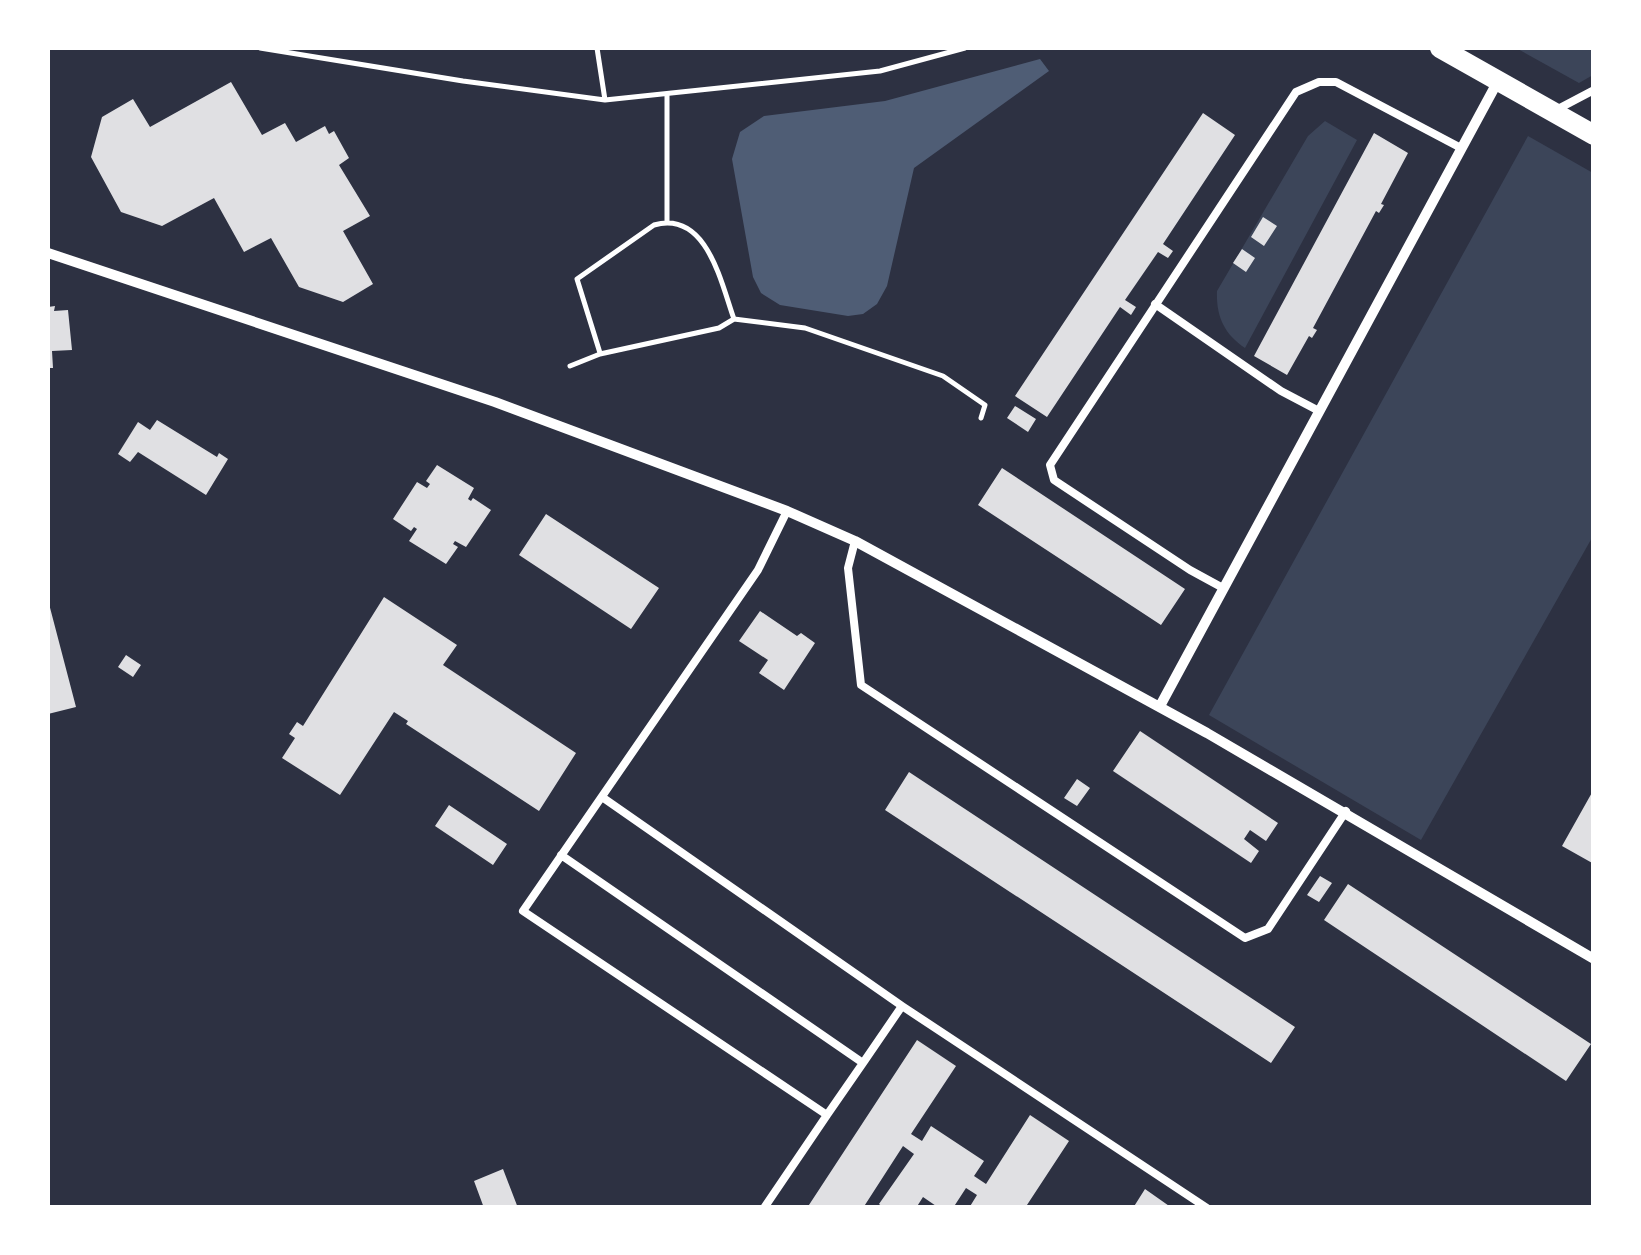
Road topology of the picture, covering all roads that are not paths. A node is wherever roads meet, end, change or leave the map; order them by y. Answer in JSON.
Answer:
{"nodes":[{"id":1,"x":1440,"y":48,"type":"edge"},
{"id":2,"x":1498,"y":81,"type":"junction"},
{"id":3,"x":1594,"y":90,"type":"edge"},
{"id":4,"x":1552,"y":112,"type":"junction"},
{"id":5,"x":1594,"y":135,"type":"edge"},
{"id":6,"x":1461,"y":148,"type":"junction"},
{"id":7,"x":48,"y":252,"type":"edge"},
{"id":8,"x":1155,"y":304,"type":"junction"},
{"id":9,"x":1319,"y":411,"type":"junction"},
{"id":10,"x":787,"y":511,"type":"junction"},
{"id":11,"x":855,"y":540,"type":"junction"},
{"id":12,"x":1224,"y":588,"type":"junction"},
{"id":13,"x":1160,"y":706,"type":"junction"},
{"id":14,"x":602,"y":797,"type":"junction"},
{"id":15,"x":1346,"y":811,"type":"junction"},
{"id":16,"x":561,"y":856,"type":"junction"},
{"id":17,"x":1594,"y":959,"type":"edge"},
{"id":18,"x":902,"y":1006,"type":"junction"},
{"id":19,"x":863,"y":1063,"type":"junction"},
{"id":20,"x":827,"y":1115,"type":"junction"},
{"id":21,"x":764,"y":1208,"type":"edge"},
{"id":22,"x":1208,"y":1208,"type":"edge"}],
"edges":[{"from":1,"to":2,"type":"main road"},
{"from":2,"to":4,"type":"main road"},
{"from":2,"to":6,"type":"street"},
{"from":3,"to":4,"type":"lane"},
{"from":4,"to":5,"type":"main road"},
{"from":6,"to":8,"type":"lane"},
{"from":6,"to":9,"type":"street"},
{"from":7,"to":10,"type":"street"},
{"from":8,"to":9,"type":"lane"},
{"from":8,"to":12,"type":"lane"},
{"from":9,"to":12,"type":"street"},
{"from":10,"to":11,"type":"street"},
{"from":10,"to":14,"type":"lane"},
{"from":11,"to":13,"type":"street"},
{"from":11,"to":15,"type":"lane"},
{"from":12,"to":13,"type":"street"},
{"from":13,"to":15,"type":"street"},
{"from":14,"to":16,"type":"lane"},
{"from":14,"to":18,"type":"lane"},
{"from":15,"to":17,"type":"street"},
{"from":16,"to":19,"type":"lane"},
{"from":16,"to":20,"type":"lane"},
{"from":18,"to":19,"type":"lane"},
{"from":18,"to":22,"type":"lane"},
{"from":19,"to":20,"type":"lane"},
{"from":20,"to":21,"type":"lane"}]}
